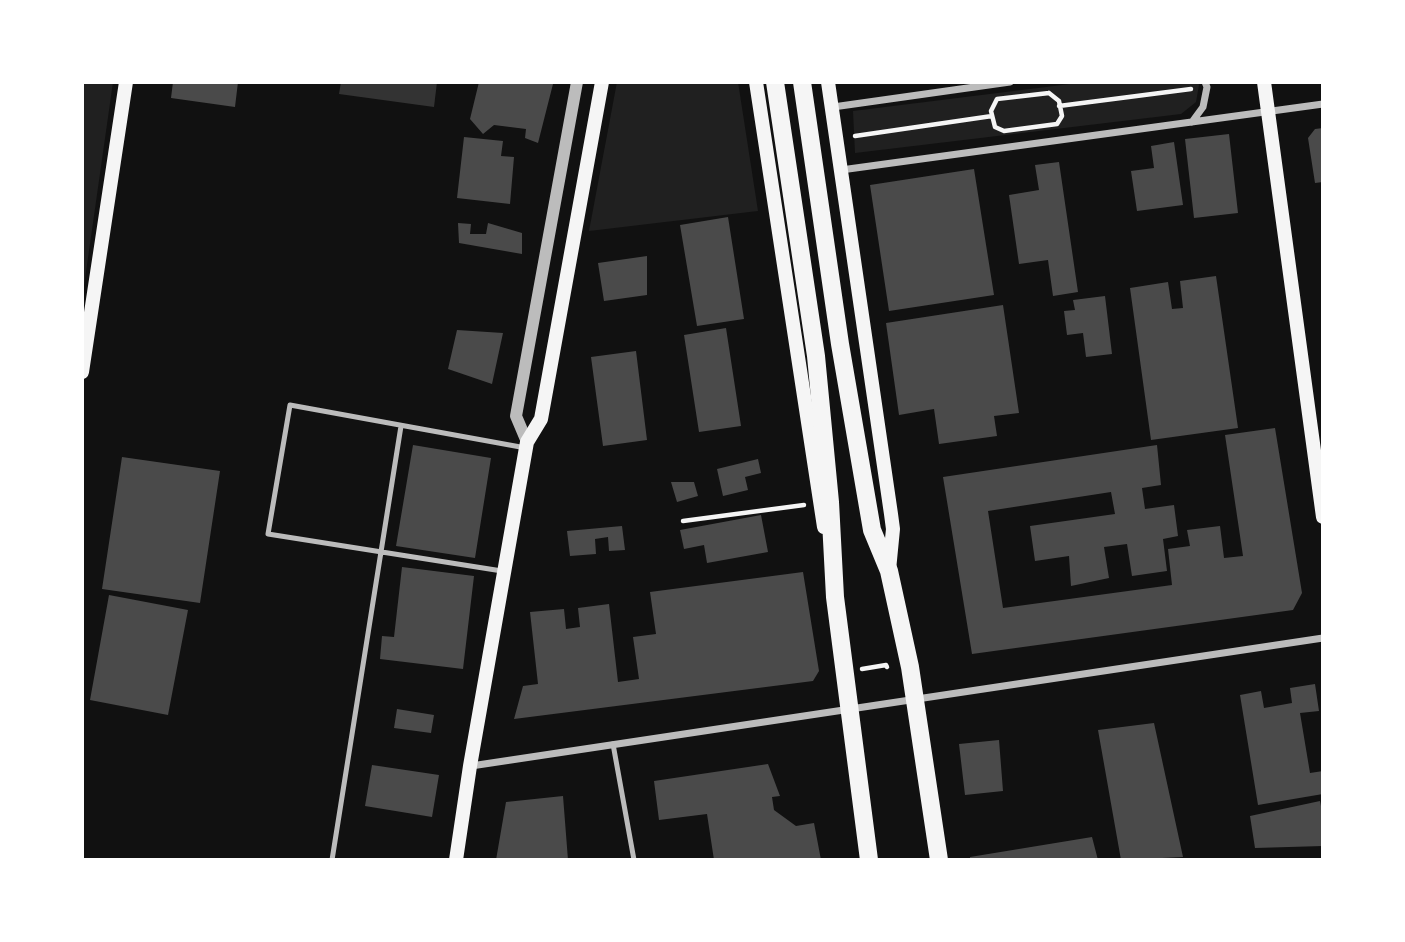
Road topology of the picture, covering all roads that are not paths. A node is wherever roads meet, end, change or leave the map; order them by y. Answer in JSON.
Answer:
{"nodes":[{"id":1,"x":126,"y":82,"type":"edge"},
{"id":2,"x":577,"y":82,"type":"edge"},
{"id":3,"x":602,"y":82,"type":"edge"},
{"id":4,"x":756,"y":82,"type":"edge"},
{"id":5,"x":775,"y":82,"type":"edge"},
{"id":6,"x":802,"y":82,"type":"edge"},
{"id":7,"x":828,"y":82,"type":"edge"},
{"id":8,"x":1010,"y":82,"type":"edge"},
{"id":9,"x":1264,"y":82,"type":"edge"},
{"id":10,"x":1206,"y":85,"type":"edge"},
{"id":11,"x":1323,"y":104,"type":"edge"},
{"id":12,"x":833,"y":107,"type":"junction"},
{"id":13,"x":1269,"y":111,"type":"junction"},
{"id":14,"x":1192,"y":122,"type":"junction"},
{"id":15,"x":841,"y":170,"type":"junction"},
{"id":16,"x":83,"y":363,"type":"edge"},
{"id":17,"x":401,"y":426,"type":"junction"},
{"id":18,"x":527,"y":445,"type":"junction"},
{"id":19,"x":1323,"y":517,"type":"edge"},
{"id":20,"x":381,"y":552,"type":"junction"},
{"id":21,"x":889,"y":571,"type":"junction"},
{"id":22,"x":505,"y":572,"type":"junction"},
{"id":23,"x":835,"y":597,"type":"junction"},
{"id":24,"x":1323,"y":638,"type":"edge"},
{"id":25,"x":915,"y":698,"type":"junction"},
{"id":26,"x":849,"y":708,"type":"junction"},
{"id":27,"x":613,"y":744,"type":"junction"},
{"id":28,"x":470,"y":766,"type":"junction"},
{"id":29,"x":332,"y":860,"type":"edge"},
{"id":30,"x":456,"y":860,"type":"edge"},
{"id":31,"x":634,"y":860,"type":"edge"},
{"id":32,"x":869,"y":860,"type":"edge"},
{"id":33,"x":939,"y":860,"type":"edge"}],
"edges":[{"from":1,"to":16,"type":"main road"},
{"from":2,"to":18,"type":"street"},
{"from":3,"to":18,"type":"main road"},
{"from":4,"to":23,"type":"main road"},
{"from":5,"to":23,"type":"main road"},
{"from":6,"to":21,"type":"main road"},
{"from":7,"to":12,"type":"main road"},
{"from":8,"to":12,"type":"street"},
{"from":9,"to":13,"type":"main road"},
{"from":10,"to":14,"type":"street"},
{"from":11,"to":13,"type":"street"},
{"from":12,"to":15,"type":"main road"},
{"from":13,"to":14,"type":"street"},
{"from":13,"to":19,"type":"main road"},
{"from":14,"to":15,"type":"street"},
{"from":15,"to":21,"type":"main road"},
{"from":17,"to":18,"type":"lane"},
{"from":17,"to":20,"type":"lane"},
{"from":17,"to":20,"type":"lane"},
{"from":18,"to":22,"type":"main road"},
{"from":20,"to":22,"type":"lane"},
{"from":20,"to":29,"type":"lane"},
{"from":21,"to":25,"type":"main road"},
{"from":22,"to":28,"type":"main road"},
{"from":23,"to":26,"type":"main road"},
{"from":24,"to":25,"type":"street"},
{"from":25,"to":26,"type":"street"},
{"from":25,"to":33,"type":"main road"},
{"from":26,"to":27,"type":"street"},
{"from":26,"to":32,"type":"main road"},
{"from":27,"to":28,"type":"street"},
{"from":27,"to":31,"type":"lane"},
{"from":28,"to":30,"type":"main road"}]}
